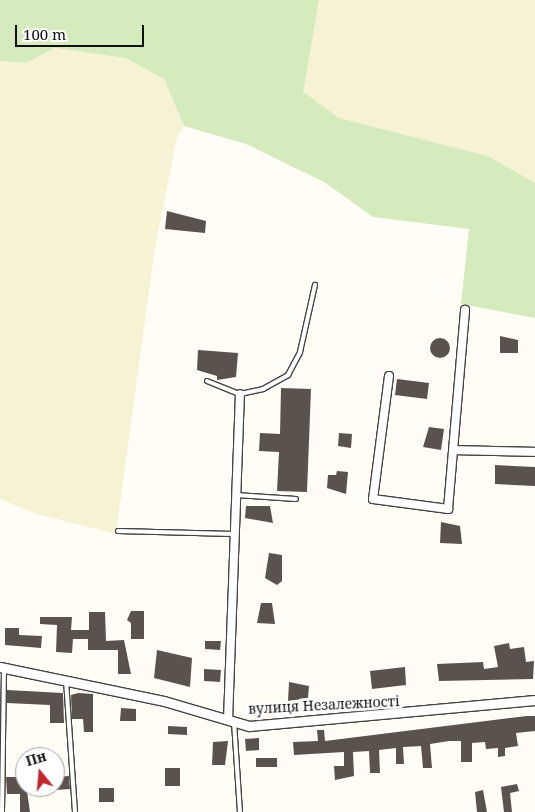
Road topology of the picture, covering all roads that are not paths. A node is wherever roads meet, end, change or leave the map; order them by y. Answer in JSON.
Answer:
{"nodes":[{"id":1,"x":315,"y":285,"type":"dead end"},
{"id":2,"x":465,"y":310,"type":"dead end"},
{"id":3,"x":388,"y":376,"type":"dead end"},
{"id":4,"x":207,"y":381,"type":"dead end"},
{"id":5,"x":240,"y":394,"type":"junction"},
{"id":6,"x":455,"y":450,"type":"junction"},
{"id":7,"x":535,"y":452,"type":"edge"},
{"id":8,"x":234,"y":495,"type":"junction"},
{"id":9,"x":296,"y":499,"type":"dead end"},
{"id":10,"x":118,"y":531,"type":"dead end"},
{"id":11,"x":233,"y":534,"type":"junction"},
{"id":12,"x":2,"y":667,"type":"edge"},
{"id":13,"x":66,"y":680,"type":"junction"},
{"id":14,"x":535,"y":700,"type":"edge"},
{"id":15,"x":231,"y":721,"type":"junction"},
{"id":16,"x":2,"y":812,"type":"edge"},
{"id":17,"x":76,"y":812,"type":"edge"},
{"id":18,"x":240,"y":812,"type":"edge"}],
"edges":[{"from":1,"to":5,"type":"lane"},
{"from":2,"to":6,"type":"street"},
{"from":3,"to":6,"type":"street"},
{"from":4,"to":5,"type":"lane"},
{"from":5,"to":8,"type":"street"},
{"from":6,"to":7,"type":"street"},
{"from":8,"to":9,"type":"lane"},
{"from":8,"to":11,"type":"street"},
{"from":10,"to":11,"type":"lane"},
{"from":11,"to":15,"type":"street"},
{"from":12,"to":13,"type":"street","name":"вулиця Незалежності"},
{"from":12,"to":16,"type":"lane"},
{"from":13,"to":15,"type":"street","name":"вулиця Незалежності"},
{"from":13,"to":17,"type":"lane"},
{"from":14,"to":15,"type":"street","name":"вулиця Незалежності"},
{"from":15,"to":18,"type":"lane"}]}
